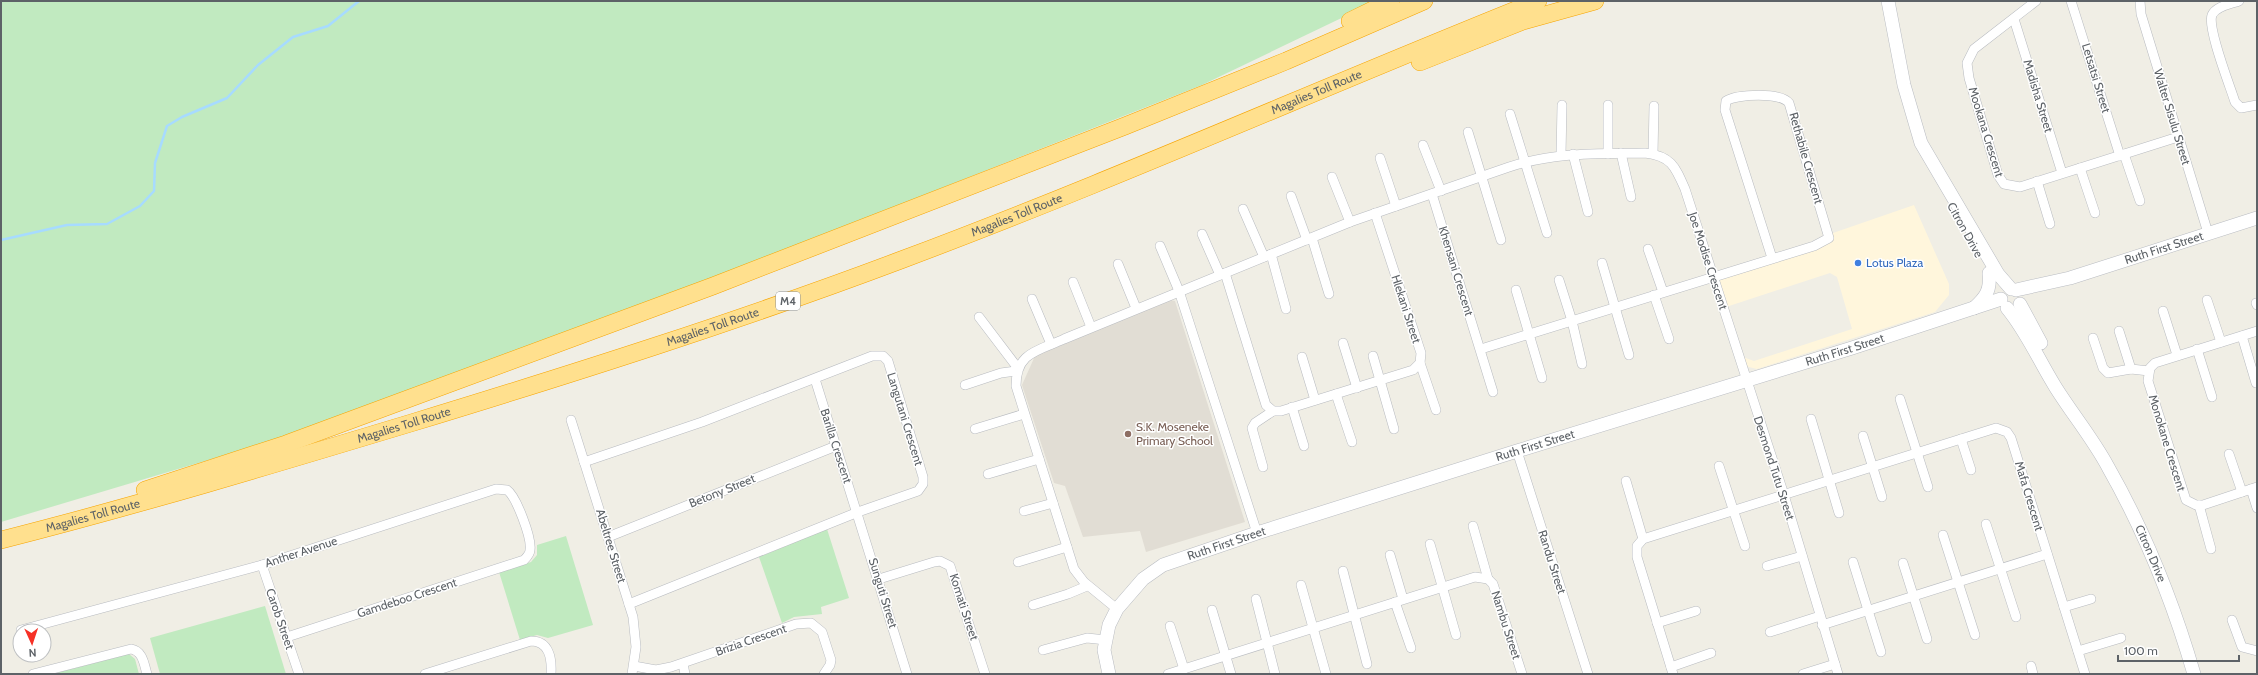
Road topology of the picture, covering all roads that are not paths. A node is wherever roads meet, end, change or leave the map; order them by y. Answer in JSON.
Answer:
{"nodes":[{"id":1,"x":1391,"y":1,"type":"edge"},
{"id":2,"x":1424,"y":1,"type":"edge"},
{"id":3,"x":1538,"y":1,"type":"edge"},
{"id":4,"x":1595,"y":1,"type":"edge"},
{"id":5,"x":1880,"y":1,"type":"edge"},
{"id":6,"x":1888,"y":1,"type":"edge"},
{"id":7,"x":2036,"y":1,"type":"edge"},
{"id":8,"x":2072,"y":1,"type":"edge"},
{"id":9,"x":2140,"y":1,"type":"edge"},
{"id":10,"x":2239,"y":1,"type":"edge"},
{"id":11,"x":2014,"y":19,"type":"junction"},
{"id":12,"x":1904,"y":85,"type":"junction"},
{"id":13,"x":1562,"y":104,"type":"dead end"},
{"id":14,"x":1608,"y":105,"type":"dead end"},
{"id":15,"x":2257,"y":105,"type":"edge"},
{"id":16,"x":1654,"y":106,"type":"dead end"},
{"id":17,"x":1510,"y":114,"type":"dead end"},
{"id":18,"x":1125,"y":126,"type":"junction"},
{"id":19,"x":1468,"y":132,"type":"dead end"},
{"id":20,"x":2178,"y":137,"type":"junction"},
{"id":21,"x":1423,"y":145,"type":"dead end"},
{"id":22,"x":1621,"y":153,"type":"junction"},
{"id":23,"x":1574,"y":154,"type":"junction"},
{"id":24,"x":1608,"y":154,"type":"junction"},
{"id":25,"x":1653,"y":154,"type":"junction"},
{"id":26,"x":1561,"y":155,"type":"junction"},
{"id":27,"x":2122,"y":155,"type":"junction"},
{"id":28,"x":1380,"y":158,"type":"dead end"},
{"id":29,"x":1525,"y":162,"type":"junction"},
{"id":30,"x":2080,"y":168,"type":"junction"},
{"id":31,"x":1128,"y":172,"type":"junction"},
{"id":32,"x":2062,"y":173,"type":"junction"},
{"id":33,"x":1332,"y":177,"type":"dead end"},
{"id":34,"x":1482,"y":177,"type":"junction"},
{"id":35,"x":2037,"y":182,"type":"junction"},
{"id":36,"x":1437,"y":192,"type":"junction"},
{"id":37,"x":1291,"y":196,"type":"dead end"},
{"id":38,"x":1631,"y":197,"type":"dead end"},
{"id":39,"x":2140,"y":202,"type":"dead end"},
{"id":40,"x":1396,"y":206,"type":"junction"},
{"id":41,"x":1243,"y":209,"type":"dead end"},
{"id":42,"x":1588,"y":212,"type":"dead end"},
{"id":43,"x":1375,"y":213,"type":"junction"},
{"id":44,"x":2095,"y":213,"type":"dead end"},
{"id":45,"x":2257,"y":218,"type":"edge"},
{"id":46,"x":1350,"y":222,"type":"junction"},
{"id":47,"x":2050,"y":224,"type":"dead end"},
{"id":48,"x":1547,"y":233,"type":"dead end"},
{"id":49,"x":2208,"y":233,"type":"junction"},
{"id":50,"x":1202,"y":234,"type":"dead end"},
{"id":51,"x":1310,"y":239,"type":"junction"},
{"id":52,"x":1501,"y":240,"type":"dead end"},
{"id":53,"x":1160,"y":246,"type":"dead end"},
{"id":54,"x":1648,"y":249,"type":"dead end"},
{"id":55,"x":1267,"y":256,"type":"junction"},
{"id":56,"x":1772,"y":258,"type":"junction"},
{"id":57,"x":1118,"y":264,"type":"dead end"},
{"id":58,"x":1602,"y":264,"type":"dead end"},
{"id":59,"x":1991,"y":270,"type":"junction"},
{"id":60,"x":1222,"y":274,"type":"junction"},
{"id":61,"x":1712,"y":276,"type":"junction"},
{"id":62,"x":2070,"y":278,"type":"junction"},
{"id":63,"x":1559,"y":280,"type":"dead end"},
{"id":64,"x":1073,"y":282,"type":"dead end"},
{"id":65,"x":2048,"y":283,"type":"junction"},
{"id":66,"x":1516,"y":290,"type":"dead end"},
{"id":67,"x":1179,"y":291,"type":"junction"},
{"id":68,"x":1658,"y":293,"type":"junction"},
{"id":69,"x":1329,"y":294,"type":"dead end"},
{"id":70,"x":2011,"y":298,"type":"junction"},
{"id":71,"x":1032,"y":299,"type":"dead end"},
{"id":72,"x":2208,"y":300,"type":"dead end"},
{"id":73,"x":1615,"y":307,"type":"junction"},
{"id":74,"x":1136,"y":308,"type":"junction"},
{"id":75,"x":1286,"y":309,"type":"dead end"},
{"id":76,"x":1974,"y":309,"type":"junction"},
{"id":77,"x":2163,"y":311,"type":"dead end"},
{"id":78,"x":979,"y":317,"type":"dead end"},
{"id":79,"x":1572,"y":321,"type":"junction"},
{"id":80,"x":1091,"y":327,"type":"junction"},
{"id":81,"x":2119,"y":331,"type":"dead end"},
{"id":82,"x":2257,"y":331,"type":"edge"},
{"id":83,"x":1528,"y":334,"type":"junction"},
{"id":84,"x":2242,"y":336,"type":"junction"},
{"id":85,"x":2093,"y":338,"type":"dead end"},
{"id":86,"x":1669,"y":339,"type":"dead end"},
{"id":87,"x":2221,"y":342,"type":"junction"},
{"id":88,"x":1343,"y":343,"type":"dead end"},
{"id":89,"x":1051,"y":344,"type":"junction"},
{"id":90,"x":1481,"y":349,"type":"junction"},
{"id":91,"x":2197,"y":349,"type":"junction"},
{"id":92,"x":1629,"y":355,"type":"dead end"},
{"id":93,"x":2177,"y":355,"type":"junction"},
{"id":94,"x":1374,"y":356,"type":"dead end"},
{"id":95,"x":1302,"y":357,"type":"dead end"},
{"id":96,"x":1420,"y":363,"type":"junction"},
{"id":97,"x":1582,"y":364,"type":"dead end"},
{"id":98,"x":1017,"y":369,"type":"junction"},
{"id":99,"x":2131,"y":369,"type":"junction"},
{"id":100,"x":2149,"y":371,"type":"junction"},
{"id":101,"x":1542,"y":378,"type":"dead end"},
{"id":102,"x":815,"y":379,"type":"junction"},
{"id":103,"x":1380,"y":380,"type":"junction"},
{"id":104,"x":1745,"y":380,"type":"junction"},
{"id":105,"x":2256,"y":383,"type":"edge"},
{"id":106,"x":965,"y":385,"type":"dead end"},
{"id":107,"x":1357,"y":388,"type":"junction"},
{"id":108,"x":1493,"y":392,"type":"dead end"},
{"id":109,"x":1336,"y":394,"type":"junction"},
{"id":110,"x":2212,"y":397,"type":"dead end"},
{"id":111,"x":1315,"y":400,"type":"junction"},
{"id":112,"x":1900,"y":400,"type":"dead end"},
{"id":113,"x":1292,"y":407,"type":"junction"},
{"id":114,"x":1436,"y":410,"type":"dead end"},
{"id":115,"x":1273,"y":411,"type":"junction"},
{"id":116,"x":1024,"y":414,"type":"junction"},
{"id":117,"x":1811,"y":418,"type":"dead end"},
{"id":118,"x":571,"y":420,"type":"dead end"},
{"id":119,"x":975,"y":429,"type":"dead end"},
{"id":120,"x":1394,"y":429,"type":"dead end"},
{"id":121,"x":1863,"y":436,"type":"dead end"},
{"id":122,"x":1961,"y":439,"type":"junction"},
{"id":123,"x":1352,"y":442,"type":"dead end"},
{"id":124,"x":836,"y":446,"type":"junction"},
{"id":125,"x":1304,"y":446,"type":"dead end"},
{"id":126,"x":1516,"y":451,"type":"junction"},
{"id":127,"x":1918,"y":452,"type":"junction"},
{"id":128,"x":2229,"y":454,"type":"dead end"},
{"id":129,"x":1039,"y":459,"type":"junction"},
{"id":130,"x":584,"y":462,"type":"junction"},
{"id":131,"x":1719,"y":466,"type":"dead end"},
{"id":132,"x":1873,"y":466,"type":"junction"},
{"id":133,"x":1263,"y":467,"type":"dead end"},
{"id":134,"x":1971,"y":470,"type":"dead end"},
{"id":135,"x":988,"y":474,"type":"dead end"},
{"id":136,"x":1829,"y":480,"type":"junction"},
{"id":137,"x":1626,"y":481,"type":"dead end"},
{"id":138,"x":1928,"y":487,"type":"dead end"},
{"id":139,"x":2254,"y":488,"type":"edge"},
{"id":140,"x":2242,"y":492,"type":"junction"},
{"id":141,"x":1784,"y":495,"type":"junction"},
{"id":142,"x":1882,"y":497,"type":"dead end"},
{"id":143,"x":1053,"y":503,"type":"junction"},
{"id":144,"x":2199,"y":505,"type":"junction"},
{"id":145,"x":2257,"y":508,"type":"edge"},
{"id":146,"x":1024,"y":510,"type":"dead end"},
{"id":147,"x":1734,"y":510,"type":"junction"},
{"id":148,"x":858,"y":512,"type":"junction"},
{"id":149,"x":1839,"y":513,"type":"dead end"},
{"id":150,"x":1986,"y":524,"type":"dead end"},
{"id":151,"x":1473,"y":526,"type":"dead end"},
{"id":152,"x":1,"y":531,"type":"edge"},
{"id":153,"x":1257,"y":533,"type":"junction"},
{"id":154,"x":1944,"y":535,"type":"dead end"},
{"id":155,"x":608,"y":537,"type":"junction"},
{"id":156,"x":1642,"y":539,"type":"junction"},
{"id":157,"x":1,"y":540,"type":"edge"},
{"id":158,"x":1430,"y":544,"type":"dead end"},
{"id":159,"x":1745,"y":546,"type":"dead end"},
{"id":160,"x":1067,"y":547,"type":"junction"},
{"id":161,"x":2211,"y":549,"type":"dead end"},
{"id":162,"x":2047,"y":554,"type":"junction"},
{"id":163,"x":1390,"y":555,"type":"dead end"},
{"id":164,"x":1802,"y":556,"type":"junction"},
{"id":165,"x":527,"y":558,"type":"joint"},
{"id":166,"x":1018,"y":562,"type":"dead end"},
{"id":167,"x":1853,"y":562,"type":"dead end"},
{"id":168,"x":1903,"y":564,"type":"dead end"},
{"id":169,"x":262,"y":565,"type":"junction"},
{"id":170,"x":1767,"y":566,"type":"dead end"},
{"id":171,"x":2000,"y":568,"type":"junction"},
{"id":172,"x":1343,"y":571,"type":"dead end"},
{"id":173,"x":879,"y":579,"type":"junction"},
{"id":174,"x":1488,"y":579,"type":"junction"},
{"id":175,"x":1958,"y":582,"type":"junction"},
{"id":176,"x":1301,"y":585,"type":"dead end"},
{"id":177,"x":1088,"y":586,"type":"junction"},
{"id":178,"x":1441,"y":587,"type":"junction"},
{"id":179,"x":1913,"y":596,"type":"junction"},
{"id":180,"x":1256,"y":599,"type":"dead end"},
{"id":181,"x":2091,"y":599,"type":"dead end"},
{"id":182,"x":1399,"y":601,"type":"junction"},
{"id":183,"x":629,"y":604,"type":"junction"},
{"id":184,"x":1033,"y":605,"type":"dead end"},
{"id":185,"x":2064,"y":607,"type":"junction"},
{"id":186,"x":1117,"y":609,"type":"junction"},
{"id":187,"x":1212,"y":610,"type":"dead end"},
{"id":188,"x":1867,"y":610,"type":"junction"},
{"id":189,"x":1696,"y":611,"type":"dead end"},
{"id":190,"x":1354,"y":615,"type":"junction"},
{"id":191,"x":2016,"y":616,"type":"dead end"},
{"id":192,"x":1821,"y":620,"type":"junction"},
{"id":193,"x":2232,"y":620,"type":"dead end"},
{"id":194,"x":1658,"y":622,"type":"junction"},
{"id":195,"x":47,"y":623,"type":"edge"},
{"id":196,"x":1170,"y":626,"type":"dead end"},
{"id":197,"x":1312,"y":628,"type":"junction"},
{"id":198,"x":1770,"y":632,"type":"dead end"},
{"id":199,"x":1456,"y":635,"type":"dead end"},
{"id":200,"x":1975,"y":635,"type":"dead end"},
{"id":201,"x":287,"y":637,"type":"junction"},
{"id":202,"x":2121,"y":638,"type":"dead end"},
{"id":203,"x":1926,"y":639,"type":"dead end"},
{"id":204,"x":1106,"y":640,"type":"junction"},
{"id":205,"x":1267,"y":642,"type":"junction"},
{"id":206,"x":1411,"y":648,"type":"dead end"},
{"id":207,"x":1043,"y":650,"type":"dead end"},
{"id":208,"x":2257,"y":650,"type":"edge"},
{"id":209,"x":2078,"y":651,"type":"junction"},
{"id":210,"x":1881,"y":652,"type":"dead end"},
{"id":211,"x":1711,"y":653,"type":"dead end"},
{"id":212,"x":1225,"y":656,"type":"junction"},
{"id":213,"x":683,"y":664,"type":"junction"},
{"id":214,"x":1367,"y":664,"type":"dead end"},
{"id":215,"x":1835,"y":664,"type":"junction"},
{"id":216,"x":1184,"y":669,"type":"junction"},
{"id":217,"x":633,"y":670,"type":"edge"},
{"id":218,"x":1672,"y":671,"type":"edge"},
{"id":219,"x":1173,"y":673,"type":"edge"},
{"id":220,"x":33,"y":674,"type":"edge"},
{"id":221,"x":147,"y":674,"type":"edge"},
{"id":222,"x":299,"y":674,"type":"edge"},
{"id":223,"x":425,"y":674,"type":"edge"},
{"id":224,"x":551,"y":674,"type":"edge"},
{"id":225,"x":685,"y":674,"type":"edge"},
{"id":226,"x":824,"y":674,"type":"edge"},
{"id":227,"x":907,"y":674,"type":"edge"},
{"id":228,"x":985,"y":674,"type":"edge"},
{"id":229,"x":1108,"y":674,"type":"edge"},
{"id":230,"x":1230,"y":674,"type":"edge"},
{"id":231,"x":1275,"y":674,"type":"edge"},
{"id":232,"x":1326,"y":674,"type":"edge"},
{"id":233,"x":1522,"y":674,"type":"edge"},
{"id":234,"x":1588,"y":674,"type":"edge"},
{"id":235,"x":1804,"y":674,"type":"edge"},
{"id":236,"x":1838,"y":674,"type":"edge"},
{"id":237,"x":2085,"y":674,"type":"edge"},
{"id":238,"x":2194,"y":674,"type":"edge"}],
"edges":[{"from":1,"to":18,"type":"highway"},
{"from":2,"to":18,"type":"highway","name":"Magalies Toll Route"},
{"from":3,"to":31,"type":"highway","name":"Magalies Toll Route","number":"M4"},
{"from":4,"to":31,"type":"highway"},
{"from":5,"to":12,"type":"street","name":"Citron Drive"},
{"from":6,"to":12,"type":"street","name":"Citron Drive"},
{"from":7,"to":11,"type":"street","name":"Mookana Crescent"},
{"from":8,"to":27,"type":"street","name":"Letsatsi Street"},
{"from":9,"to":20,"type":"street","name":"Walter Sisulu Street"},
{"from":10,"to":15,"type":"street"},
{"from":11,"to":32,"type":"street","name":"Madisha Street"},
{"from":11,"to":35,"type":"street","name":"Mookana Crescent"},
{"from":12,"to":59,"type":"street","name":"Citron Drive"},
{"from":13,"to":26,"type":"street"},
{"from":14,"to":24,"type":"street"},
{"from":16,"to":25,"type":"street"},
{"from":17,"to":29,"type":"street"},
{"from":18,"to":152,"type":"highway","name":"Magalies Toll Route"},
{"from":19,"to":34,"type":"street"},
{"from":20,"to":27,"type":"street","name":"Mookana Crescent"},
{"from":20,"to":49,"type":"street","name":"Walter Sisulu Street"},
{"from":21,"to":36,"type":"street"},
{"from":22,"to":24,"type":"street","name":"Joe Modise Crescent"},
{"from":22,"to":25,"type":"street","name":"Joe Modise Crescent"},
{"from":22,"to":38,"type":"street"},
{"from":23,"to":24,"type":"street","name":"Joe Modise Crescent"},
{"from":23,"to":26,"type":"street","name":"Joe Modise Crescent"},
{"from":23,"to":42,"type":"street"},
{"from":25,"to":61,"type":"street","name":"Joe Modise Crescent"},
{"from":26,"to":29,"type":"street","name":"Joe Modise Crescent"},
{"from":27,"to":30,"type":"street","name":"Mookana Crescent"},
{"from":27,"to":39,"type":"street","name":"Letsatsi Street"},
{"from":28,"to":40,"type":"street"},
{"from":29,"to":34,"type":"street","name":"Joe Modise Crescent"},
{"from":29,"to":48,"type":"street"},
{"from":30,"to":32,"type":"street","name":"Mookana Crescent"},
{"from":30,"to":44,"type":"street"},
{"from":31,"to":157,"type":"highway","name":"Magalies Toll Route","number":"M4"},
{"from":32,"to":35,"type":"street","name":"Mookana Crescent"},
{"from":33,"to":46,"type":"street"},
{"from":34,"to":36,"type":"street","name":"Joe Modise Crescent"},
{"from":34,"to":52,"type":"street"},
{"from":35,"to":47,"type":"street"},
{"from":36,"to":40,"type":"street","name":"Joe Modise Crescent"},
{"from":36,"to":90,"type":"street","name":"Khensani Crescent"},
{"from":37,"to":51,"type":"street"},
{"from":40,"to":43,"type":"street","name":"Joe Modise Crescent"},
{"from":41,"to":55,"type":"street"},
{"from":43,"to":46,"type":"street","name":"Joe Modise Crescent"},
{"from":43,"to":96,"type":"street","name":"Hlekani Street"},
{"from":45,"to":49,"type":"street","name":"Ruth First Street"},
{"from":46,"to":51,"type":"street","name":"Joe Modise Crescent"},
{"from":49,"to":62,"type":"street","name":"Ruth First Street"},
{"from":50,"to":60,"type":"street"},
{"from":51,"to":55,"type":"street","name":"Joe Modise Crescent"},
{"from":51,"to":69,"type":"street"},
{"from":53,"to":67,"type":"street"},
{"from":54,"to":68,"type":"street"},
{"from":55,"to":60,"type":"street","name":"Joe Modise Crescent"},
{"from":55,"to":75,"type":"street"},
{"from":56,"to":56,"type":"street","name":"Rethabile Crescent"},
{"from":56,"to":61,"type":"street","name":"Rethabile Crescent"},
{"from":57,"to":74,"type":"street"},
{"from":58,"to":73,"type":"street"},
{"from":59,"to":65,"type":"street"},
{"from":59,"to":70,"type":"street","name":"Citron Drive"},
{"from":59,"to":76,"type":"street"},
{"from":60,"to":67,"type":"street","name":"Joe Modise Crescent"},
{"from":60,"to":115,"type":"street"},
{"from":61,"to":68,"type":"street"},
{"from":61,"to":104,"type":"street","name":"Joe Modise Crescent"},
{"from":62,"to":65,"type":"street"},
{"from":62,"to":70,"type":"street"},
{"from":63,"to":79,"type":"street"},
{"from":64,"to":80,"type":"street"},
{"from":65,"to":70,"type":"street"},
{"from":66,"to":83,"type":"street"},
{"from":67,"to":74,"type":"street","name":"Joe Modise Crescent"},
{"from":67,"to":153,"type":"street"},
{"from":68,"to":73,"type":"street"},
{"from":68,"to":86,"type":"street"},
{"from":70,"to":76,"type":"street","name":"Ruth First Street"},
{"from":70,"to":238,"type":"street","name":"Citron Drive"},
{"from":71,"to":89,"type":"street"},
{"from":72,"to":87,"type":"street"},
{"from":73,"to":79,"type":"street"},
{"from":73,"to":92,"type":"street"},
{"from":74,"to":80,"type":"street","name":"Joe Modise Crescent"},
{"from":76,"to":104,"type":"street","name":"Ruth First Street"},
{"from":77,"to":93,"type":"street"},
{"from":78,"to":98,"type":"street"},
{"from":79,"to":83,"type":"street"},
{"from":79,"to":97,"type":"street"},
{"from":80,"to":89,"type":"street","name":"Joe Modise Crescent"},
{"from":81,"to":99,"type":"street"},
{"from":82,"to":84,"type":"street"},
{"from":83,"to":90,"type":"street"},
{"from":83,"to":101,"type":"street"},
{"from":84,"to":87,"type":"street"},
{"from":84,"to":105,"type":"street"},
{"from":85,"to":99,"type":"street"},
{"from":87,"to":91,"type":"street"},
{"from":88,"to":107,"type":"street"},
{"from":89,"to":98,"type":"street","name":"Joe Modise Crescent"},
{"from":90,"to":108,"type":"street","name":"Khensani Crescent"},
{"from":91,"to":93,"type":"street"},
{"from":91,"to":110,"type":"street"},
{"from":93,"to":100,"type":"street"},
{"from":94,"to":103,"type":"street"},
{"from":95,"to":111,"type":"street"},
{"from":96,"to":103,"type":"street"},
{"from":96,"to":114,"type":"street","name":"Hlekani Street"},
{"from":98,"to":106,"type":"street"},
{"from":98,"to":116,"type":"street"},
{"from":99,"to":100,"type":"street"},
{"from":100,"to":144,"type":"street","name":"Monokane Crescent"},
{"from":102,"to":124,"type":"street","name":"Barilla Crescent"},
{"from":102,"to":130,"type":"street"},
{"from":102,"to":148,"type":"street","name":"Langutani Crescent"},
{"from":103,"to":107,"type":"street"},
{"from":103,"to":120,"type":"street"},
{"from":104,"to":126,"type":"street","name":"Ruth First Street"},
{"from":104,"to":141,"type":"street","name":"Desmond Tutu Street"},
{"from":107,"to":109,"type":"street"},
{"from":109,"to":111,"type":"street"},
{"from":109,"to":123,"type":"street"},
{"from":111,"to":113,"type":"street"},
{"from":112,"to":127,"type":"street"},
{"from":113,"to":115,"type":"street"},
{"from":113,"to":125,"type":"street"},
{"from":115,"to":133,"type":"street"},
{"from":116,"to":119,"type":"street"},
{"from":116,"to":129,"type":"street"},
{"from":117,"to":136,"type":"street"},
{"from":118,"to":130,"type":"street","name":"Abeltree Street"},
{"from":121,"to":132,"type":"street"},
{"from":122,"to":127,"type":"street","name":"Mafa Crescent"},
{"from":122,"to":134,"type":"street"},
{"from":122,"to":162,"type":"street","name":"Mafa Crescent"},
{"from":124,"to":148,"type":"street","name":"Barilla Crescent"},
{"from":124,"to":155,"type":"street","name":"Betony Street"},
{"from":126,"to":153,"type":"street","name":"Ruth First Street"},
{"from":126,"to":234,"type":"street","name":"Randu Street"},
{"from":127,"to":132,"type":"street","name":"Mafa Crescent"},
{"from":127,"to":138,"type":"street"},
{"from":128,"to":140,"type":"street"},
{"from":129,"to":135,"type":"street"},
{"from":129,"to":143,"type":"street"},
{"from":130,"to":155,"type":"street","name":"Abeltree Street"},
{"from":131,"to":147,"type":"street"},
{"from":132,"to":136,"type":"street","name":"Mafa Crescent"},
{"from":132,"to":142,"type":"street"},
{"from":136,"to":141,"type":"street","name":"Mafa Crescent"},
{"from":136,"to":149,"type":"street"},
{"from":137,"to":156,"type":"street"},
{"from":139,"to":140,"type":"street"},
{"from":139,"to":145,"type":"street"},
{"from":140,"to":144,"type":"street"},
{"from":141,"to":147,"type":"street","name":"Mafa Crescent"},
{"from":141,"to":164,"type":"street","name":"Desmond Tutu Street"},
{"from":143,"to":146,"type":"street"},
{"from":143,"to":160,"type":"street"},
{"from":144,"to":161,"type":"street"},
{"from":147,"to":156,"type":"street","name":"Mafa Crescent"},
{"from":147,"to":159,"type":"street"},
{"from":148,"to":173,"type":"street","name":"Sunguti Street"},
{"from":148,"to":183,"type":"street"},
{"from":150,"to":171,"type":"street"},
{"from":151,"to":174,"type":"street"},
{"from":153,"to":186,"type":"street","name":"Ruth First Street"},
{"from":154,"to":175,"type":"street"},
{"from":155,"to":183,"type":"street","name":"Abeltree Street"},
{"from":156,"to":194,"type":"street"},
{"from":158,"to":178,"type":"street"},
{"from":160,"to":166,"type":"street"},
{"from":160,"to":177,"type":"street"},
{"from":162,"to":171,"type":"street"},
{"from":162,"to":185,"type":"street","name":"Mafa Crescent"},
{"from":163,"to":182,"type":"street"},
{"from":164,"to":170,"type":"street"},
{"from":164,"to":192,"type":"street","name":"Desmond Tutu Street"},
{"from":165,"to":169,"type":"street","name":"Anther Avenue"},
{"from":165,"to":201,"type":"street","name":"Gamdeboo Crescent"},
{"from":167,"to":188,"type":"street"},
{"from":168,"to":179,"type":"street"},
{"from":169,"to":195,"type":"street","name":"Anther Avenue"},
{"from":169,"to":201,"type":"street","name":"Carob Street"},
{"from":171,"to":175,"type":"street"},
{"from":171,"to":191,"type":"street"},
{"from":172,"to":190,"type":"street"},
{"from":173,"to":227,"type":"street","name":"Sunguti Street"},
{"from":173,"to":228,"type":"street","name":"Komati Street"},
{"from":174,"to":178,"type":"street","name":"Nambu Street"},
{"from":174,"to":233,"type":"street","name":"Nambu Street"},
{"from":175,"to":179,"type":"street"},
{"from":175,"to":200,"type":"street"},
{"from":176,"to":197,"type":"street"},
{"from":177,"to":184,"type":"street"},
{"from":177,"to":186,"type":"street"},
{"from":178,"to":182,"type":"street","name":"Nambu Street"},
{"from":178,"to":199,"type":"street"},
{"from":179,"to":188,"type":"street"},
{"from":179,"to":203,"type":"street"},
{"from":180,"to":205,"type":"street"},
{"from":181,"to":185,"type":"street"},
{"from":182,"to":190,"type":"street","name":"Nambu Street"},
{"from":182,"to":206,"type":"street"},
{"from":183,"to":217,"type":"street","name":"Abeltree Street"},
{"from":185,"to":209,"type":"street","name":"Mafa Crescent"},
{"from":186,"to":204,"type":"street","name":"Ruth First Street"},
{"from":187,"to":212,"type":"street"},
{"from":188,"to":192,"type":"street"},
{"from":188,"to":210,"type":"street"},
{"from":189,"to":194,"type":"street"},
{"from":190,"to":197,"type":"street","name":"Nambu Street"},
{"from":190,"to":214,"type":"street"},
{"from":192,"to":198,"type":"street"},
{"from":192,"to":215,"type":"street","name":"Desmond Tutu Street"},
{"from":193,"to":208,"type":"street"},
{"from":194,"to":218,"type":"street"},
{"from":196,"to":216,"type":"street"},
{"from":197,"to":205,"type":"street","name":"Nambu Street"},
{"from":197,"to":232,"type":"street"},
{"from":201,"to":222,"type":"street","name":"Carob Street"},
{"from":202,"to":209,"type":"street"},
{"from":204,"to":207,"type":"street"},
{"from":204,"to":229,"type":"street","name":"Ruth First Street"},
{"from":205,"to":212,"type":"street","name":"Nambu Street"},
{"from":205,"to":231,"type":"street"},
{"from":209,"to":237,"type":"street","name":"Mafa Crescent"},
{"from":211,"to":218,"type":"street"},
{"from":212,"to":216,"type":"street","name":"Nambu Street"},
{"from":212,"to":230,"type":"street"},
{"from":213,"to":217,"type":"street","name":"Brizia Crescent"},
{"from":213,"to":225,"type":"street"},
{"from":213,"to":226,"type":"street","name":"Brizia Crescent"},
{"from":215,"to":235,"type":"street"},
{"from":215,"to":236,"type":"street","name":"Desmond Tutu Street"},
{"from":216,"to":219,"type":"street","name":"Nambu Street"},
{"from":220,"to":221,"type":"street"},
{"from":223,"to":224,"type":"street"}]}
